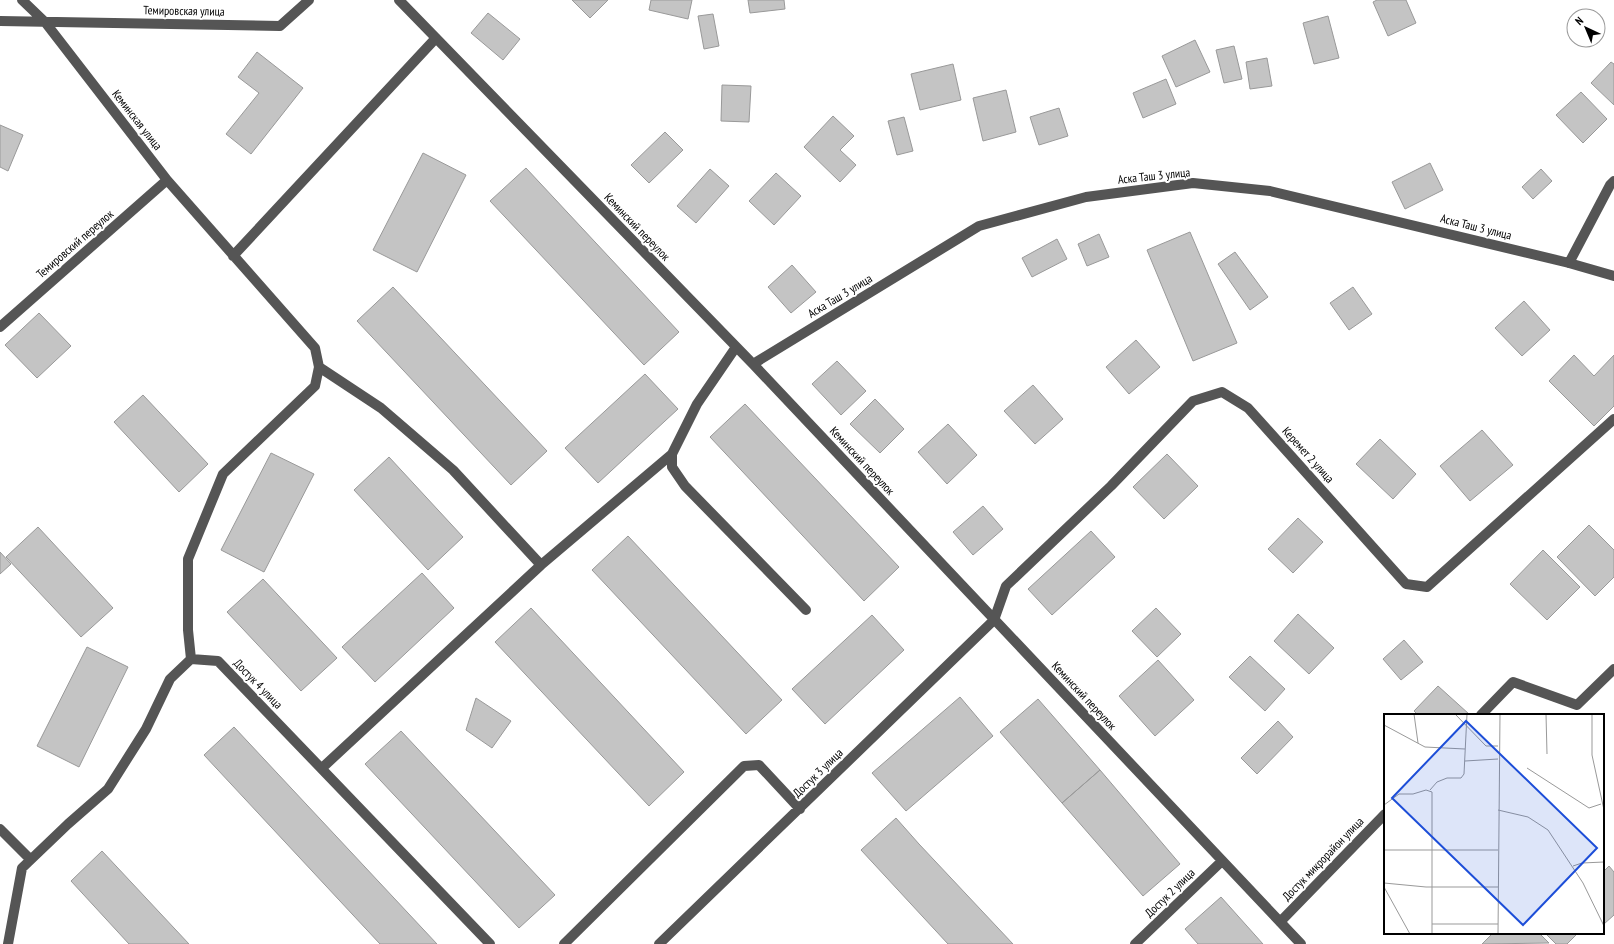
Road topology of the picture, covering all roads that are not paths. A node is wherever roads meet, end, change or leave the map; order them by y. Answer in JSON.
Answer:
{"nodes":[{"id":1,"x":22,"y":0,"type":"edge"},
{"id":2,"x":309,"y":0,"type":"edge"},
{"id":3,"x":399,"y":0,"type":"edge"},
{"id":4,"x":0,"y":20,"type":"edge"},
{"id":5,"x":45,"y":22,"type":"junction"},
{"id":6,"x":436,"y":38,"type":"junction"},
{"id":7,"x":167,"y":180,"type":"junction"},
{"id":8,"x":1614,"y":181,"type":"edge"},
{"id":9,"x":233,"y":256,"type":"junction"},
{"id":10,"x":1569,"y":263,"type":"junction"},
{"id":11,"x":1614,"y":276,"type":"edge"},
{"id":12,"x":0,"y":327,"type":"edge"},
{"id":13,"x":736,"y":347,"type":"junction"},
{"id":14,"x":752,"y":364,"type":"junction"},
{"id":15,"x":320,"y":367,"type":"junction"},
{"id":16,"x":1614,"y":420,"type":"edge"},
{"id":17,"x":672,"y":454,"type":"junction"},
{"id":18,"x":542,"y":564,"type":"junction"},
{"id":19,"x":806,"y":610,"type":"dead end"},
{"id":20,"x":994,"y":620,"type":"junction"},
{"id":21,"x":191,"y":659,"type":"junction"},
{"id":22,"x":1614,"y":669,"type":"edge"},
{"id":23,"x":1482,"y":714,"type":"edge"},
{"id":24,"x":322,"y":768,"type":"junction"},
{"id":25,"x":800,"y":809,"type":"junction"},
{"id":26,"x":1384,"y":815,"type":"edge"},
{"id":27,"x":0,"y":829,"type":"edge"},
{"id":28,"x":30,"y":859,"type":"junction"},
{"id":29,"x":1222,"y":861,"type":"junction"},
{"id":30,"x":1280,"y":922,"type":"junction"},
{"id":31,"x":8,"y":944,"type":"edge"},
{"id":32,"x":490,"y":944,"type":"edge"},
{"id":33,"x":564,"y":944,"type":"edge"},
{"id":34,"x":660,"y":944,"type":"edge"},
{"id":35,"x":1135,"y":944,"type":"edge"},
{"id":36,"x":1301,"y":944,"type":"edge"}],
"edges":[{"from":1,"to":5,"type":"street","name":"Кеминская улица"},
{"from":2,"to":5,"type":"street","name":"Темировская улица"},
{"from":3,"to":6,"type":"street","name":"Кеминский переулок"},
{"from":4,"to":5,"type":"street","name":"Темировская улица"},
{"from":5,"to":7,"type":"street","name":"Кеминская улица"},
{"from":6,"to":9,"type":"street"},
{"from":6,"to":13,"type":"street","name":"Кеминский переулок"},
{"from":7,"to":9,"type":"street","name":"Кеминская улица"},
{"from":7,"to":12,"type":"street","name":"Темировский переулок"},
{"from":8,"to":10,"type":"street"},
{"from":9,"to":15,"type":"street","name":"Кеминская улица"},
{"from":10,"to":11,"type":"street","name":"Аска Таш 3 улица"},
{"from":10,"to":14,"type":"street","name":"Аска Таш 3 улица"},
{"from":13,"to":14,"type":"street","name":"Кеминский переулок"},
{"from":13,"to":17,"type":"street"},
{"from":14,"to":20,"type":"street","name":"Кеминский переулок"},
{"from":15,"to":18,"type":"street"},
{"from":15,"to":21,"type":"street"},
{"from":16,"to":20,"type":"street","name":"Керемет 2 улица"},
{"from":17,"to":18,"type":"street"},
{"from":17,"to":19,"type":"street"},
{"from":18,"to":24,"type":"street"},
{"from":20,"to":25,"type":"street","name":"Достук 3 улица"},
{"from":20,"to":29,"type":"street","name":"Кеминский переулок"},
{"from":21,"to":24,"type":"street","name":"Достук 4 улица"},
{"from":21,"to":28,"type":"street"},
{"from":22,"to":23,"type":"street"},
{"from":24,"to":32,"type":"street","name":"Достук 4 улица"},
{"from":25,"to":33,"type":"street"},
{"from":25,"to":34,"type":"street","name":"Достук 3 улица"},
{"from":26,"to":30,"type":"street","name":"Достук микрорайон улица"},
{"from":27,"to":28,"type":"street"},
{"from":28,"to":31,"type":"street"},
{"from":29,"to":30,"type":"street","name":"Кеминский переулок"},
{"from":29,"to":35,"type":"street","name":"Достук 2 улица"},
{"from":30,"to":36,"type":"street","name":"Кеминский переулок"}]}
